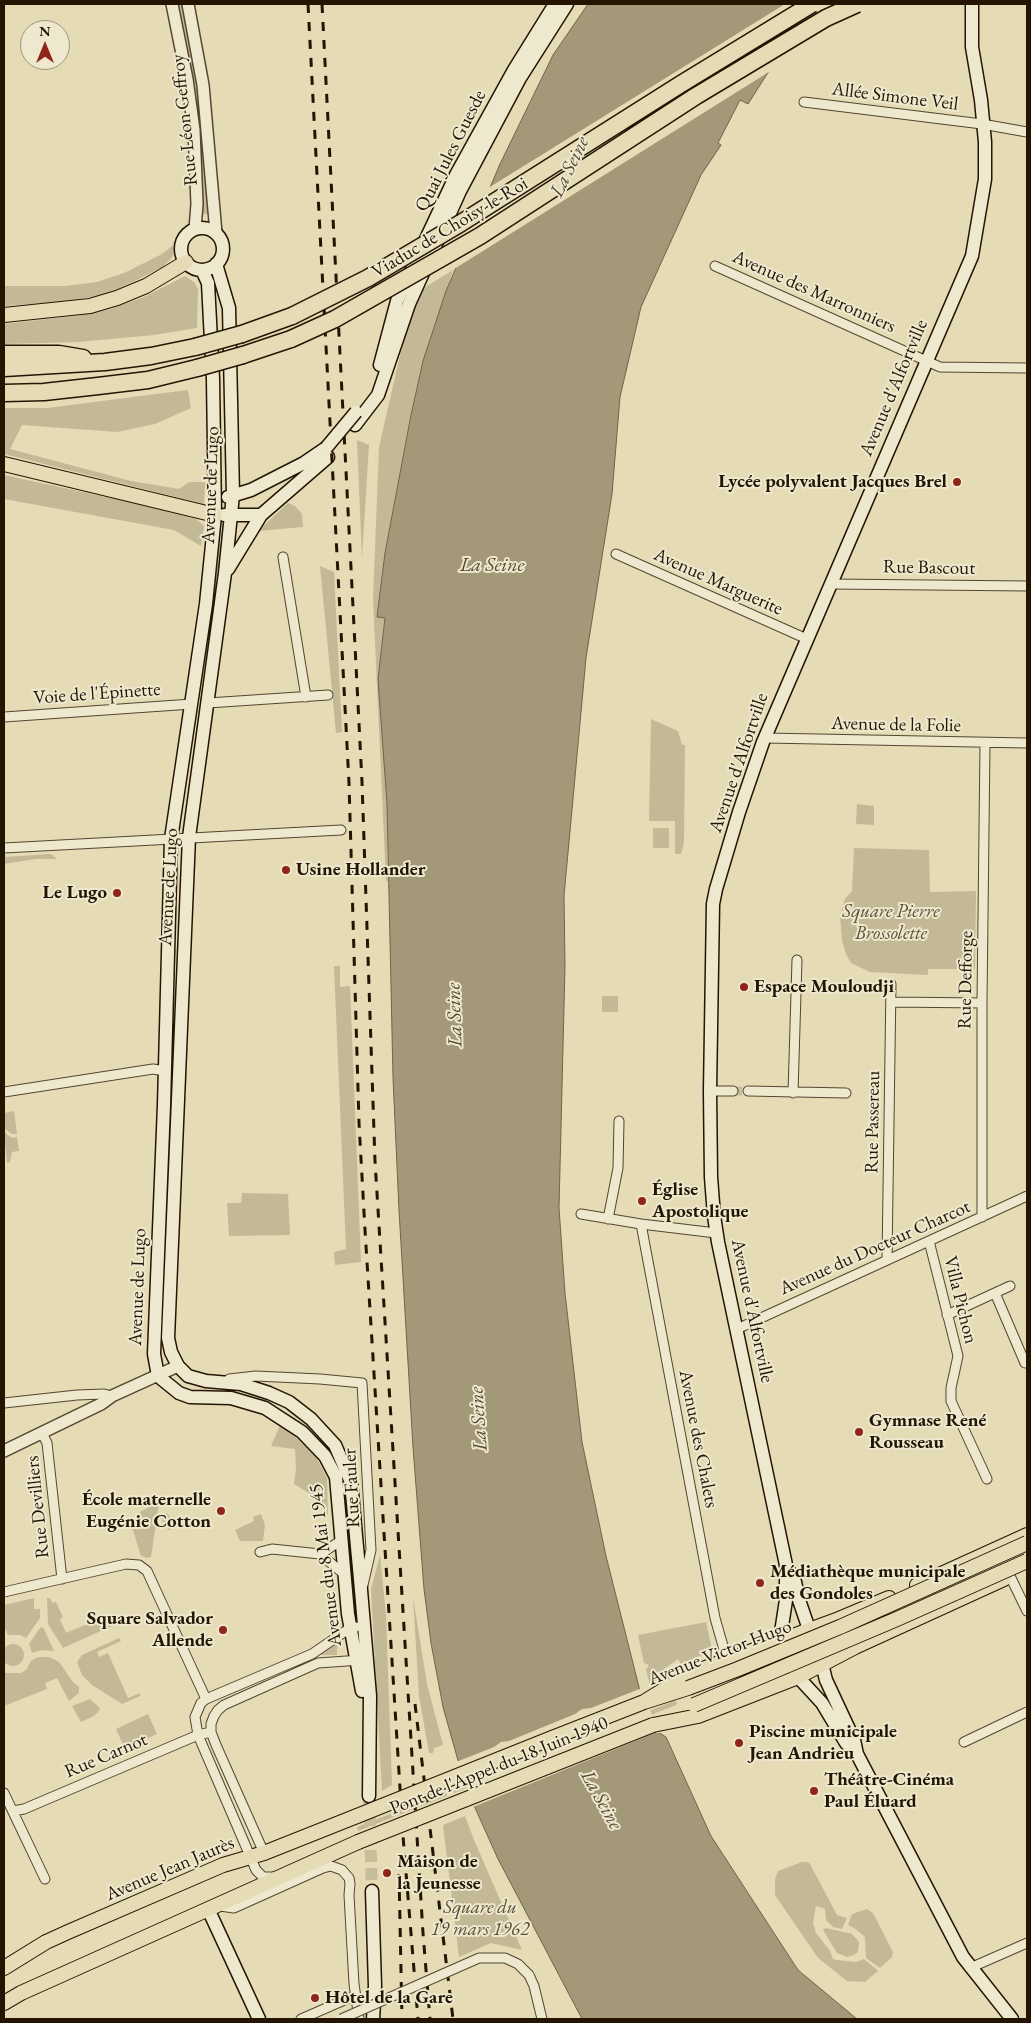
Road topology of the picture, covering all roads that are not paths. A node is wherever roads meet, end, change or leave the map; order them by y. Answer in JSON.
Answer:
{"nodes":[{"id":1,"x":172,"y":4,"type":"edge"},
{"id":2,"x":188,"y":4,"type":"edge"},
{"id":3,"x":555,"y":4,"type":"edge"},
{"id":4,"x":567,"y":4,"type":"edge"},
{"id":5,"x":812,"y":4,"type":"edge"},
{"id":6,"x":857,"y":4,"type":"edge"},
{"id":7,"x":972,"y":4,"type":"edge"},
{"id":8,"x":804,"y":102,"type":"dead end"},
{"id":9,"x":982,"y":124,"type":"junction"},
{"id":10,"x":1027,"y":132,"type":"edge"},
{"id":11,"x":195,"y":229,"type":"junction"},
{"id":12,"x":216,"y":233,"type":"junction"},
{"id":13,"x":186,"y":262,"type":"junction"},
{"id":14,"x":216,"y":264,"type":"junction"},
{"id":15,"x":715,"y":266,"type":"dead end"},
{"id":16,"x":202,"y":270,"type":"junction"},
{"id":17,"x":4,"y":315,"type":"edge"},
{"id":18,"x":4,"y":354,"type":"edge"},
{"id":19,"x":927,"y":361,"type":"junction"},
{"id":20,"x":105,"y":362,"type":"junction"},
{"id":21,"x":4,"y":368,"type":"edge"},
{"id":22,"x":1027,"y":368,"type":"edge"},
{"id":23,"x":4,"y":393,"type":"edge"},
{"id":24,"x":356,"y":419,"type":"junction"},
{"id":25,"x":327,"y":453,"type":"junction"},
{"id":26,"x":4,"y":464,"type":"edge"},
{"id":27,"x":233,"y":495,"type":"junction"},
{"id":28,"x":216,"y":509,"type":"junction"},
{"id":29,"x":231,"y":515,"type":"junction"},
{"id":30,"x":261,"y":515,"type":"junction"},
{"id":31,"x":616,"y":554,"type":"dead end"},
{"id":32,"x":283,"y":557,"type":"dead end"},
{"id":33,"x":226,"y":573,"type":"junction"},
{"id":34,"x":831,"y":584,"type":"junction"},
{"id":35,"x":1027,"y":586,"type":"edge"},
{"id":36,"x":807,"y":639,"type":"junction"},
{"id":37,"x":328,"y":695,"type":"dead end"},
{"id":38,"x":306,"y":697,"type":"junction"},
{"id":39,"x":208,"y":702,"type":"junction"},
{"id":40,"x":192,"y":704,"type":"junction"},
{"id":41,"x":4,"y":717,"type":"edge"},
{"id":42,"x":765,"y":738,"type":"junction"},
{"id":43,"x":985,"y":743,"type":"junction"},
{"id":44,"x":1027,"y":743,"type":"edge"},
{"id":45,"x":341,"y":830,"type":"dead end"},
{"id":46,"x":189,"y":837,"type":"junction"},
{"id":47,"x":171,"y":839,"type":"junction"},
{"id":48,"x":4,"y":848,"type":"edge"},
{"id":49,"x":796,"y":960,"type":"dead end"},
{"id":50,"x":892,"y":984,"type":"dead end"},
{"id":51,"x":891,"y":1002,"type":"junction"},
{"id":52,"x":982,"y":1003,"type":"junction"},
{"id":53,"x":165,"y":1070,"type":"junction"},
{"id":54,"x":710,"y":1091,"type":"junction"},
{"id":55,"x":733,"y":1091,"type":"tunnel mouth"},
{"id":56,"x":748,"y":1091,"type":"tunnel mouth"},
{"id":57,"x":4,"y":1092,"type":"edge"},
{"id":58,"x":793,"y":1092,"type":"junction"},
{"id":59,"x":846,"y":1093,"type":"dead end"},
{"id":60,"x":619,"y":1121,"type":"dead end"},
{"id":61,"x":1027,"y":1196,"type":"edge"},
{"id":62,"x":581,"y":1214,"type":"dead end"},
{"id":63,"x":982,"y":1217,"type":"junction"},
{"id":64,"x":608,"y":1219,"type":"junction"},
{"id":65,"x":641,"y":1224,"type":"junction"},
{"id":66,"x":716,"y":1233,"type":"junction"},
{"id":67,"x":929,"y":1241,"type":"junction"},
{"id":68,"x":887,"y":1260,"type":"junction"},
{"id":69,"x":1010,"y":1286,"type":"dead end"},
{"id":70,"x":995,"y":1293,"type":"junction"},
{"id":71,"x":947,"y":1315,"type":"junction"},
{"id":72,"x":736,"y":1329,"type":"junction"},
{"id":73,"x":1025,"y":1363,"type":"dead end"},
{"id":74,"x":178,"y":1366,"type":"junction"},
{"id":75,"x":163,"y":1380,"type":"junction"},
{"id":76,"x":206,"y":1381,"type":"junction"},
{"id":77,"x":112,"y":1396,"type":"junction"},
{"id":78,"x":4,"y":1403,"type":"edge"},
{"id":79,"x":42,"y":1433,"type":"junction"},
{"id":80,"x":4,"y":1451,"type":"edge"},
{"id":81,"x":987,"y":1479,"type":"dead end"},
{"id":82,"x":1027,"y":1535,"type":"edge"},
{"id":83,"x":342,"y":1540,"type":"junction"},
{"id":84,"x":1027,"y":1543,"type":"edge"},
{"id":85,"x":260,"y":1552,"type":"dead end"},
{"id":86,"x":320,"y":1554,"type":"junction"},
{"id":87,"x":1027,"y":1561,"type":"edge"},
{"id":88,"x":786,"y":1565,"type":"junction"},
{"id":89,"x":1027,"y":1568,"type":"edge"},
{"id":90,"x":344,"y":1574,"type":"junction"},
{"id":91,"x":1010,"y":1576,"type":"junction"},
{"id":92,"x":62,"y":1579,"type":"junction"},
{"id":93,"x":361,"y":1590,"type":"junction"},
{"id":94,"x":4,"y":1592,"type":"edge"},
{"id":95,"x":1027,"y":1612,"type":"edge"},
{"id":96,"x":364,"y":1625,"type":"junction"},
{"id":97,"x":350,"y":1628,"type":"junction"},
{"id":98,"x":808,"y":1629,"type":"junction"},
{"id":99,"x":780,"y":1639,"type":"junction"},
{"id":100,"x":362,"y":1660,"type":"junction"},
{"id":101,"x":727,"y":1660,"type":"junction"},
{"id":102,"x":823,"y":1663,"type":"junction"},
{"id":103,"x":798,"y":1676,"type":"junction"},
{"id":104,"x":206,"y":1699,"type":"junction"},
{"id":105,"x":644,"y":1702,"type":"junction"},
{"id":106,"x":1027,"y":1712,"type":"edge"},
{"id":107,"x":654,"y":1725,"type":"junction"},
{"id":108,"x":211,"y":1732,"type":"junction"},
{"id":109,"x":198,"y":1735,"type":"junction"},
{"id":110,"x":964,"y":1742,"type":"dead end"},
{"id":111,"x":857,"y":1754,"type":"junction"},
{"id":112,"x":4,"y":1793,"type":"edge"},
{"id":113,"x":369,"y":1796,"type":"tunnel mouth"},
{"id":114,"x":14,"y":1811,"type":"junction"},
{"id":115,"x":357,"y":1816,"type":"joint"},
{"id":116,"x":264,"y":1853,"type":"junction"},
{"id":117,"x":249,"y":1856,"type":"junction"},
{"id":118,"x":284,"y":1876,"type":"junction"},
{"id":119,"x":45,"y":1879,"type":"dead end"},
{"id":120,"x":372,"y":1891,"type":"tunnel mouth"},
{"id":121,"x":214,"y":1908,"type":"junction"},
{"id":122,"x":1027,"y":1943,"type":"edge"},
{"id":123,"x":4,"y":1968,"type":"edge"},
{"id":124,"x":970,"y":1968,"type":"junction"},
{"id":125,"x":356,"y":1995,"type":"junction"},
{"id":126,"x":4,"y":2003,"type":"edge"},
{"id":127,"x":259,"y":2019,"type":"edge"},
{"id":128,"x":301,"y":2019,"type":"edge"},
{"id":129,"x":339,"y":2019,"type":"edge"},
{"id":130,"x":359,"y":2019,"type":"edge"},
{"id":131,"x":373,"y":2019,"type":"edge"},
{"id":132,"x":542,"y":2019,"type":"edge"},
{"id":133,"x":1012,"y":2019,"type":"edge"}],
"edges":[{"from":1,"to":11,"type":"street","name":"Rue Léon Geffroy"},
{"from":2,"to":12,"type":"street","name":"Rue Léon Geffroy"},
{"from":3,"to":24,"type":"main road","name":"Quai Jules Guesde"},
{"from":4,"to":24,"type":"main road","name":"Quai Jules Guesde"},
{"from":5,"to":20,"type":"highway","name":"Viaduc de Choisy-le-Roi","bridge":true},
{"from":6,"to":23,"type":"highway","name":"Viaduc de Choisy-le-Roi","bridge":true},
{"from":7,"to":9,"type":"main road","name":"Avenue d'Alfortville"},
{"from":8,"to":9,"type":"street","name":"Allée Simone Veil"},
{"from":9,"to":10,"type":"street","name":"Allée Simone Veil"},
{"from":9,"to":19,"type":"main road","name":"Avenue d'Alfortville"},
{"from":11,"to":12,"type":"main road"},
{"from":11,"to":13,"type":"main road"},
{"from":12,"to":14,"type":"main road"},
{"from":13,"to":16,"type":"main road"},
{"from":13,"to":17,"type":"main road"},
{"from":14,"to":16,"type":"main road"},
{"from":14,"to":27,"type":"main road","name":"Avenue de Lugo"},
{"from":15,"to":19,"type":"street","name":"Avenue des Marronniers"},
{"from":16,"to":28,"type":"main road","name":"Avenue de Lugo"},
{"from":18,"to":20,"type":"highway"},
{"from":19,"to":22,"type":"street","name":"Avenue des Marronniers"},
{"from":19,"to":34,"type":"main road","name":"Avenue d'Alfortville"},
{"from":20,"to":21,"type":"highway"},
{"from":24,"to":25,"type":"main road","name":"Quai Jules Guesde","bridge":true},
{"from":25,"to":27,"type":"main road","name":"Quai Jules Guesde"},
{"from":25,"to":30,"type":"main road","name":"Quai Jules Guesde"},
{"from":26,"to":28,"type":"main road"},
{"from":27,"to":28,"type":"main road","name":"Quai Jules Guesde"},
{"from":27,"to":29,"type":"main road","name":"Avenue de Lugo"},
{"from":28,"to":29,"type":"main road"},
{"from":28,"to":40,"type":"main road","name":"Avenue de Lugo"},
{"from":29,"to":30,"type":"main road"},
{"from":29,"to":33,"type":"main road","name":"Avenue de Lugo"},
{"from":30,"to":33,"type":"main road","name":"Quai Jules Guesde"},
{"from":31,"to":36,"type":"street","name":"Avenue Marguerite"},
{"from":32,"to":38,"type":"street"},
{"from":33,"to":39,"type":"main road","name":"Avenue de Lugo"},
{"from":34,"to":35,"type":"street","name":"Rue Bascout"},
{"from":34,"to":36,"type":"main road","name":"Avenue d'Alfortville"},
{"from":36,"to":42,"type":"main road","name":"Avenue d'Alfortville"},
{"from":37,"to":38,"type":"street"},
{"from":38,"to":39,"type":"street"},
{"from":39,"to":46,"type":"main road","name":"Avenue de Lugo"},
{"from":40,"to":41,"type":"street","name":"Voie de l'Épinette"},
{"from":40,"to":47,"type":"main road","name":"Avenue de Lugo"},
{"from":42,"to":43,"type":"street","name":"Avenue de la Folie"},
{"from":42,"to":54,"type":"main road","name":"Avenue d'Alfortville"},
{"from":43,"to":44,"type":"street","name":"Avenue de la Folie"},
{"from":43,"to":52,"type":"street","name":"Rue Defforge"},
{"from":45,"to":46,"type":"street"},
{"from":46,"to":47,"type":"street"},
{"from":46,"to":74,"type":"main road","name":"Avenue de Lugo"},
{"from":47,"to":48,"type":"street"},
{"from":47,"to":53,"type":"main road","name":"Avenue de Lugo"},
{"from":49,"to":58,"type":"street"},
{"from":50,"to":51,"type":"street","name":"Rue Passereau"},
{"from":51,"to":52,"type":"street"},
{"from":51,"to":68,"type":"street","name":"Rue Passereau"},
{"from":52,"to":63,"type":"street","name":"Rue Defforge"},
{"from":53,"to":57,"type":"street"},
{"from":53,"to":75,"type":"main road","name":"Avenue de Lugo"},
{"from":54,"to":55,"type":"street"},
{"from":54,"to":66,"type":"main road","name":"Avenue d'Alfortville"},
{"from":56,"to":58,"type":"street"},
{"from":58,"to":59,"type":"street"},
{"from":60,"to":64,"type":"street"},
{"from":61,"to":63,"type":"street","name":"Avenue du Docteur Charcot"},
{"from":62,"to":64,"type":"street"},
{"from":63,"to":67,"type":"street","name":"Avenue du Docteur Charcot"},
{"from":64,"to":65,"type":"street"},
{"from":65,"to":66,"type":"street"},
{"from":65,"to":101,"type":"street","name":"Avenue des Chalets"},
{"from":66,"to":72,"type":"main road","name":"Avenue d'Alfortville"},
{"from":67,"to":68,"type":"street","name":"Avenue du Docteur Charcot"},
{"from":67,"to":71,"type":"street","name":"Villa Pichon"},
{"from":68,"to":72,"type":"street","name":"Avenue du Docteur Charcot"},
{"from":69,"to":70,"type":"street"},
{"from":70,"to":71,"type":"street"},
{"from":70,"to":73,"type":"street"},
{"from":71,"to":81,"type":"street","name":"Villa Pichon"},
{"from":72,"to":88,"type":"main road","name":"Avenue d'Alfortville"},
{"from":74,"to":75,"type":"street"},
{"from":74,"to":76,"type":"main road"},
{"from":75,"to":77,"type":"street"},
{"from":75,"to":83,"type":"main road","name":"Avenue du 8 Mai 1945"},
{"from":76,"to":93,"type":"main road","name":"Avenue du 8 Mai 1945"},
{"from":76,"to":93,"type":"street","name":"Rue Fauler"},
{"from":77,"to":78,"type":"street"},
{"from":77,"to":79,"type":"street"},
{"from":79,"to":80,"type":"street"},
{"from":79,"to":92,"type":"street","name":"Rue Devilliers"},
{"from":82,"to":98,"type":"main road","name":"Avenue Victor Hugo"},
{"from":83,"to":86,"type":"street"},
{"from":83,"to":90,"type":"main road","name":"Avenue du 8 Mai 1945"},
{"from":84,"to":105,"type":"main road","name":"Avenue Victor Hugo","bridge":true},
{"from":85,"to":86,"type":"street"},
{"from":86,"to":90,"type":"street"},
{"from":87,"to":107,"type":"main road","name":"Avenue Victor Hugo","bridge":true},
{"from":88,"to":98,"type":"main road","name":"Avenue d'Alfortville"},
{"from":88,"to":99,"type":"main road","name":"Avenue d'Alfortville"},
{"from":89,"to":91,"type":"main road"},
{"from":90,"to":97,"type":"main road","name":"Avenue du 8 Mai 1945"},
{"from":91,"to":95,"type":"street"},
{"from":91,"to":102,"type":"main road"},
{"from":92,"to":94,"type":"street"},
{"from":92,"to":104,"type":"street"},
{"from":93,"to":96,"type":"main road","name":"Avenue du 8 Mai 1945"},
{"from":96,"to":97,"type":"street"},
{"from":96,"to":100,"type":"main road","name":"Avenue du 8 Mai 1945"},
{"from":97,"to":100,"type":"main road","name":"Avenue du 8 Mai 1945"},
{"from":97,"to":104,"type":"street"},
{"from":98,"to":99,"type":"main road","name":"Avenue Victor Hugo"},
{"from":98,"to":102,"type":"main road","name":"Avenue d'Alfortville"},
{"from":99,"to":101,"type":"main road","name":"Avenue Victor Hugo"},
{"from":99,"to":103,"type":"main road"},
{"from":100,"to":108,"type":"street"},
{"from":100,"to":113,"type":"main road","name":"Avenue du 8 Mai 1945"},
{"from":101,"to":105,"type":"main road","name":"Avenue Victor Hugo"},
{"from":102,"to":103,"type":"main road"},
{"from":102,"to":111,"type":"main road","name":"Avenue d'Alfortville"},
{"from":103,"to":107,"type":"main road"},
{"from":103,"to":111,"type":"main road"},
{"from":104,"to":109,"type":"street"},
{"from":105,"to":115,"type":"main road","name":"Pont de l'Appel du 18 Juin 1940","bridge":true},
{"from":106,"to":110,"type":"street"},
{"from":107,"to":118,"type":"main road","name":"Pont de l'Appel du 18 Juin 1940","bridge":true},
{"from":108,"to":109,"type":"street","name":"Rue Carnot"},
{"from":108,"to":116,"type":"street"},
{"from":109,"to":114,"type":"street","name":"Rue Carnot"},
{"from":109,"to":117,"type":"street"},
{"from":111,"to":124,"type":"main road"},
{"from":112,"to":114,"type":"street"},
{"from":114,"to":119,"type":"street"},
{"from":115,"to":116,"type":"main road","name":"Avenue Jean Jaurès"},
{"from":116,"to":117,"type":"main road","name":"Avenue Jean Jaurès"},
{"from":117,"to":118,"type":"street"},
{"from":117,"to":123,"type":"main road","name":"Avenue Jean Jaurès"},
{"from":118,"to":121,"type":"main road"},
{"from":120,"to":131,"type":"main road"},
{"from":121,"to":125,"type":"street"},
{"from":121,"to":126,"type":"main road"},
{"from":121,"to":127,"type":"main road"},
{"from":122,"to":124,"type":"street"},
{"from":124,"to":133,"type":"main road"},
{"from":125,"to":128,"type":"street"},
{"from":125,"to":130,"type":"street"},
{"from":129,"to":132,"type":"street","bridge":true}]}
